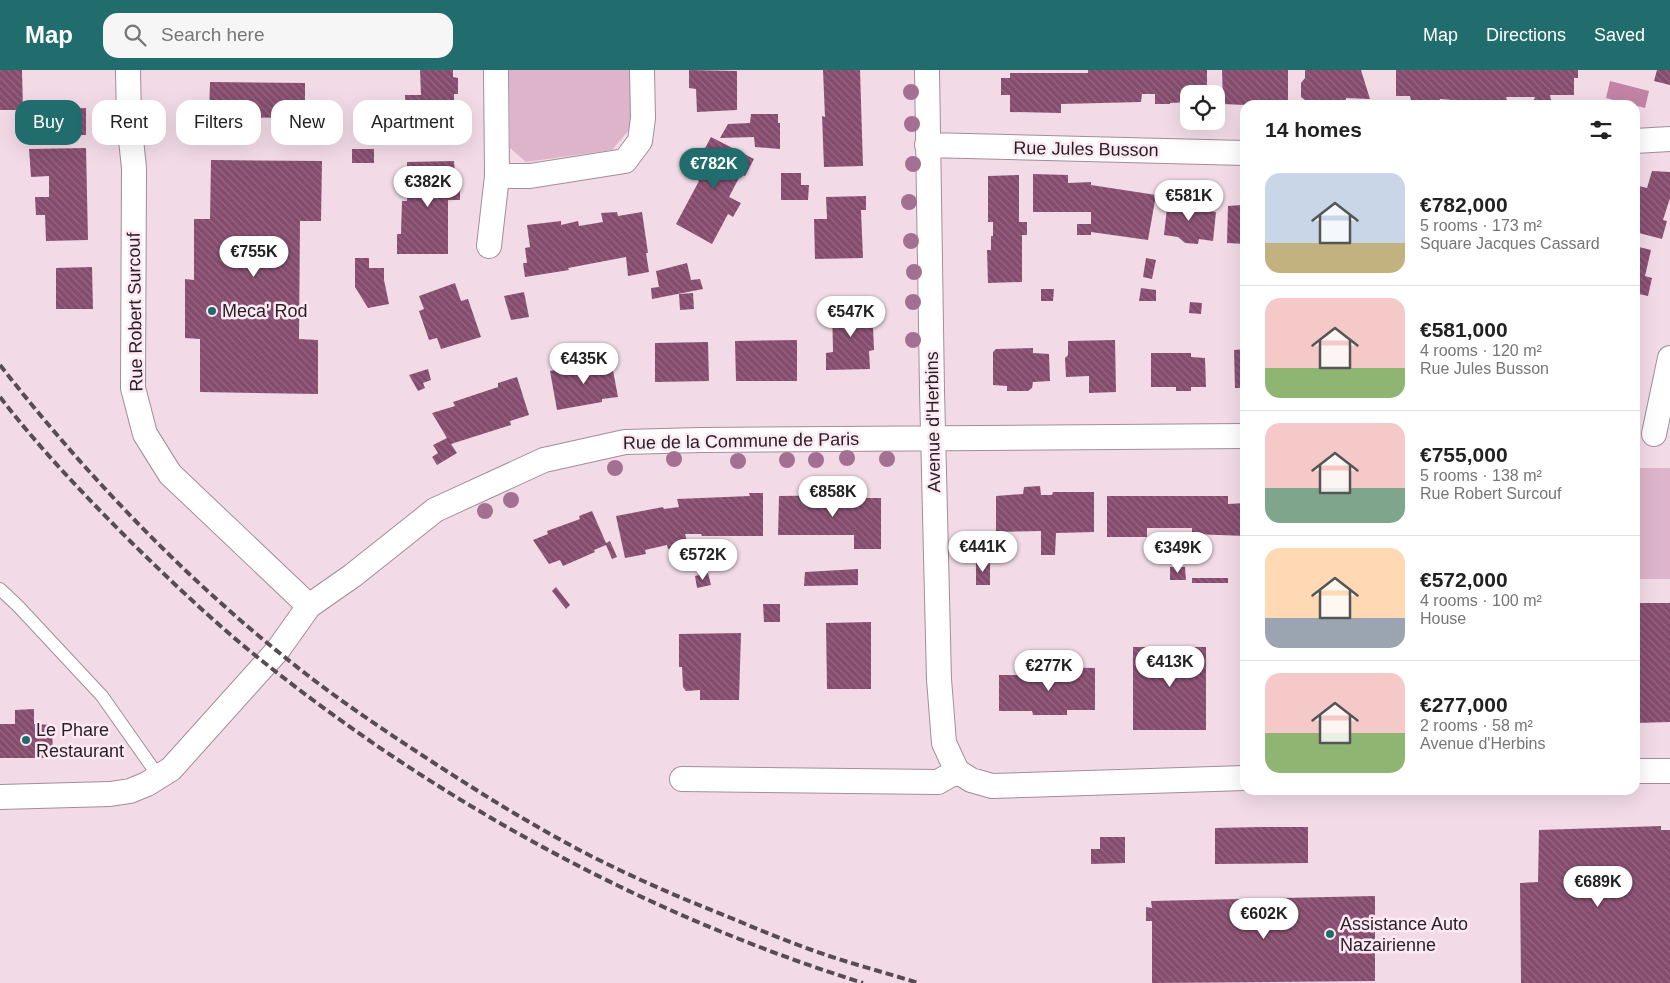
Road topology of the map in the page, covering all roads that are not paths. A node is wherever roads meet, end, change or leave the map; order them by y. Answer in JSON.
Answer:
{"nodes":[{"id":1,"x":128,"y":70,"type":"edge"},
{"id":2,"x":496,"y":70,"type":"edge"},
{"id":3,"x":642,"y":70,"type":"edge"},
{"id":4,"x":927,"y":70,"type":"edge"},
{"id":5,"x":1670,"y":138,"type":"edge"},
{"id":6,"x":1640,"y":141,"type":"edge"},
{"id":7,"x":927,"y":145,"type":"junction"},
{"id":8,"x":1240,"y":153,"type":"edge"},
{"id":9,"x":497,"y":176,"type":"junction"},
{"id":10,"x":489,"y":246,"type":"dead end"},
{"id":11,"x":1670,"y":358,"type":"edge"},
{"id":12,"x":1653,"y":434,"type":"edge"},
{"id":13,"x":1240,"y":436,"type":"edge"},
{"id":14,"x":933,"y":438,"type":"junction"},
{"id":15,"x":0,"y":589,"type":"edge"},
{"id":16,"x":309,"y":606,"type":"junction"},
{"id":17,"x":957,"y":771,"type":"junction"},
{"id":18,"x":1640,"y":771,"type":"edge"},
{"id":19,"x":1670,"y":771,"type":"edge"},
{"id":20,"x":159,"y":777,"type":"junction"},
{"id":21,"x":1240,"y":778,"type":"edge"},
{"id":22,"x":682,"y":779,"type":"dead end"},
{"id":23,"x":0,"y":797,"type":"edge"}],
"edges":[{"from":1,"to":16,"type":"street","name":"Rue Robert Surcouf"},
{"from":2,"to":9,"type":"street"},
{"from":3,"to":9,"type":"street"},
{"from":4,"to":7,"type":"street","name":"Avenue d'Herbins"},
{"from":5,"to":6,"type":"street"},
{"from":7,"to":8,"type":"street","name":"Rue Jules Busson"},
{"from":7,"to":14,"type":"street","name":"Avenue d'Herbins"},
{"from":9,"to":10,"type":"street"},
{"from":11,"to":12,"type":"street"},
{"from":13,"to":14,"type":"street","name":"Rue de la Commune de Paris"},
{"from":14,"to":16,"type":"street","name":"Rue de la Commune de Paris"},
{"from":14,"to":17,"type":"street","name":"Avenue d'Herbins"},
{"from":15,"to":20,"type":"lane"},
{"from":16,"to":20,"type":"street","name":"Rue de la Commune de Paris"},
{"from":17,"to":21,"type":"street"},
{"from":17,"to":22,"type":"street"},
{"from":18,"to":19,"type":"street"},
{"from":20,"to":23,"type":"street","name":"Rue de la Commune de Paris"}]}
